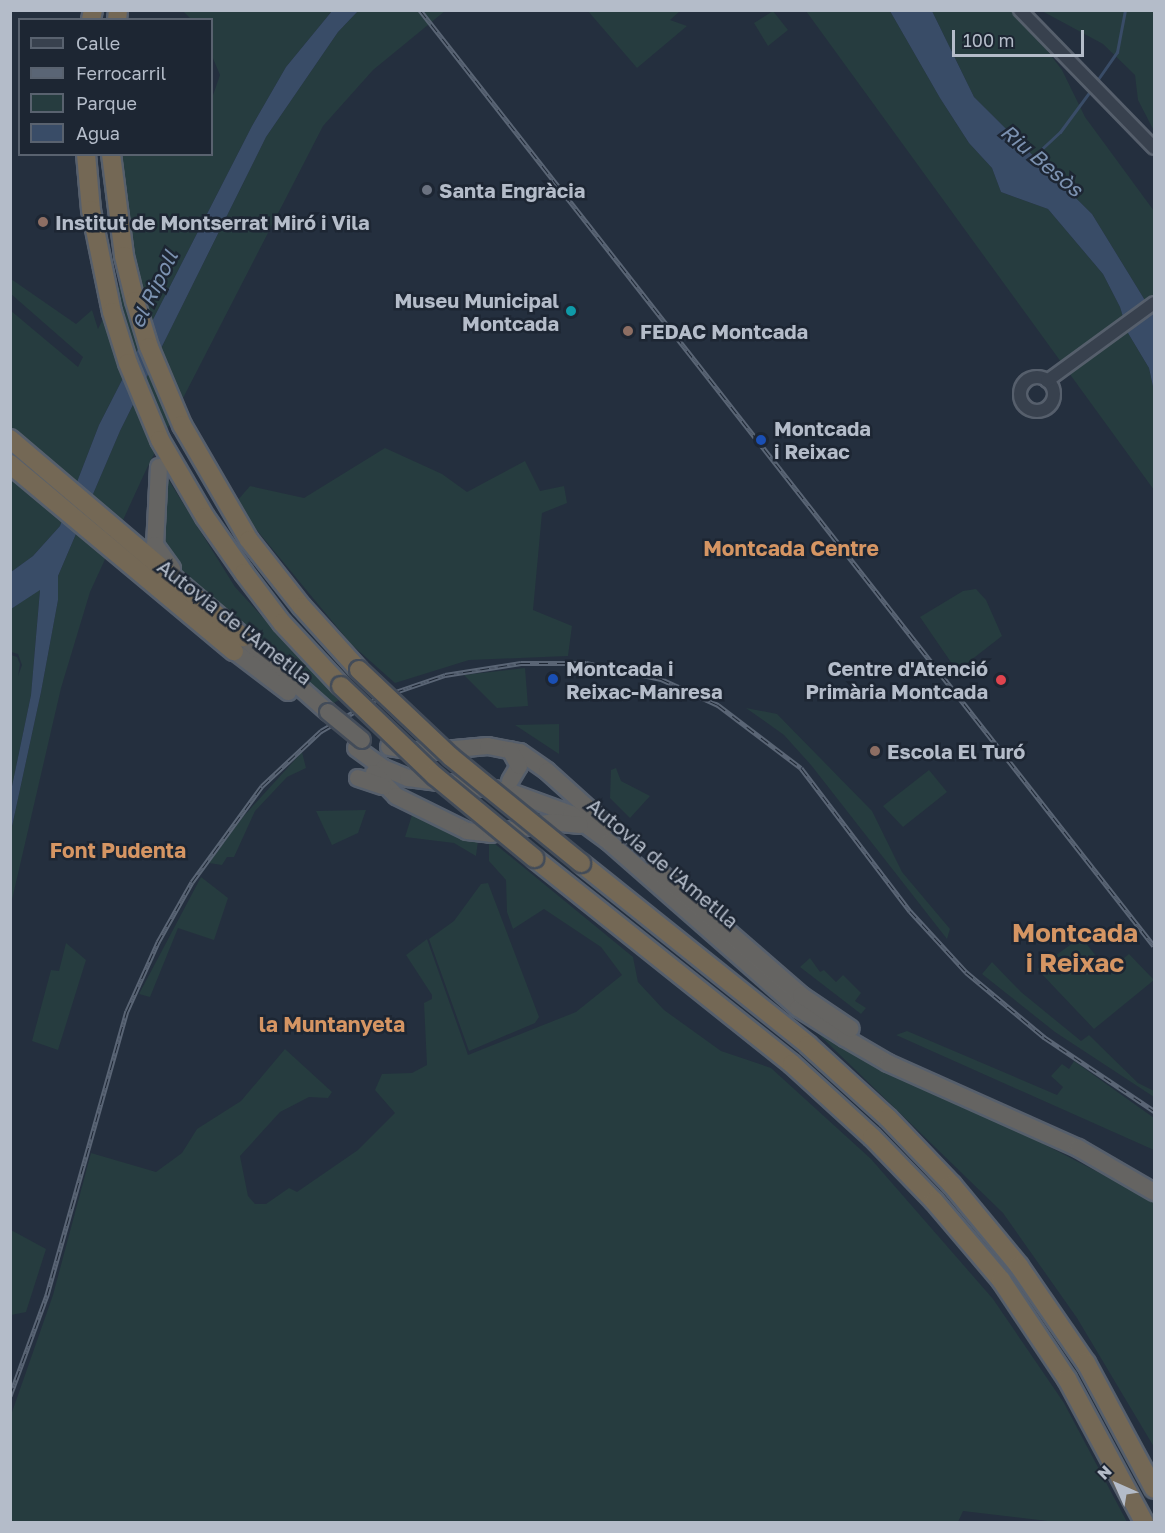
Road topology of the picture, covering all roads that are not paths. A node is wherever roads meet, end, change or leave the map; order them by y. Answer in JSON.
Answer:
{"nodes":[{"id":1,"x":1020,"y":10,"type":"edge"},
{"id":2,"x":1155,"y":148,"type":"edge"},
{"id":3,"x":86,"y":156,"type":"edge"},
{"id":4,"x":111,"y":156,"type":"edge"},
{"id":5,"x":1155,"y":303,"type":"edge"},
{"id":6,"x":1052,"y":378,"type":"dead end"},
{"id":7,"x":10,"y":439,"type":"edge"},
{"id":8,"x":10,"y":464,"type":"edge"},
{"id":9,"x":159,"y":467,"type":"dead end"},
{"id":10,"x":238,"y":644,"type":"junction"},
{"id":11,"x":395,"y":746,"type":"dead end"},
{"id":12,"x":510,"y":750,"type":"junction"},
{"id":13,"x":419,"y":775,"type":"junction"},
{"id":14,"x":372,"y":779,"type":"dead end"},
{"id":15,"x":510,"y":781,"type":"junction"},
{"id":16,"x":474,"y":788,"type":"junction"},
{"id":17,"x":453,"y":826,"type":"junction"},
{"id":18,"x":600,"y":827,"type":"junction"},
{"id":19,"x":1155,"y":1179,"type":"edge"},
{"id":20,"x":1155,"y":1192,"type":"edge"},
{"id":21,"x":1155,"y":1489,"type":"edge"},
{"id":22,"x":1144,"y":1522,"type":"edge"}],
"edges":[{"from":1,"to":2,"type":"street"},
{"from":3,"to":22,"type":"highway","bridge":true},
{"from":4,"to":21,"type":"highway","bridge":true},
{"from":5,"to":6,"type":"street"},
{"from":7,"to":10,"type":"highway","name":"Autovia de l'Ametlla"},
{"from":8,"to":10,"type":"highway","name":"Autovia de l'Ametlla"},
{"from":9,"to":10,"type":"highway"},
{"from":10,"to":13,"type":"highway","name":"Autovia de l'Ametlla"},
{"from":11,"to":12,"type":"highway"},
{"from":12,"to":15,"type":"highway"},
{"from":12,"to":18,"type":"highway"},
{"from":13,"to":15,"type":"highway","name":"Autovia de l'Ametlla"},
{"from":13,"to":16,"type":"highway","name":"Autovia de l'Ametlla"},
{"from":14,"to":17,"type":"highway"},
{"from":15,"to":18,"type":"highway","name":"Autovia de l'Ametlla"},
{"from":16,"to":17,"type":"highway"},
{"from":16,"to":18,"type":"highway","name":"Autovia de l'Ametlla"},
{"from":17,"to":18,"type":"highway"},
{"from":18,"to":19,"type":"highway","name":"Autovia de l'Ametlla"},
{"from":18,"to":20,"type":"highway","name":"Autovia de l'Ametlla"}]}
